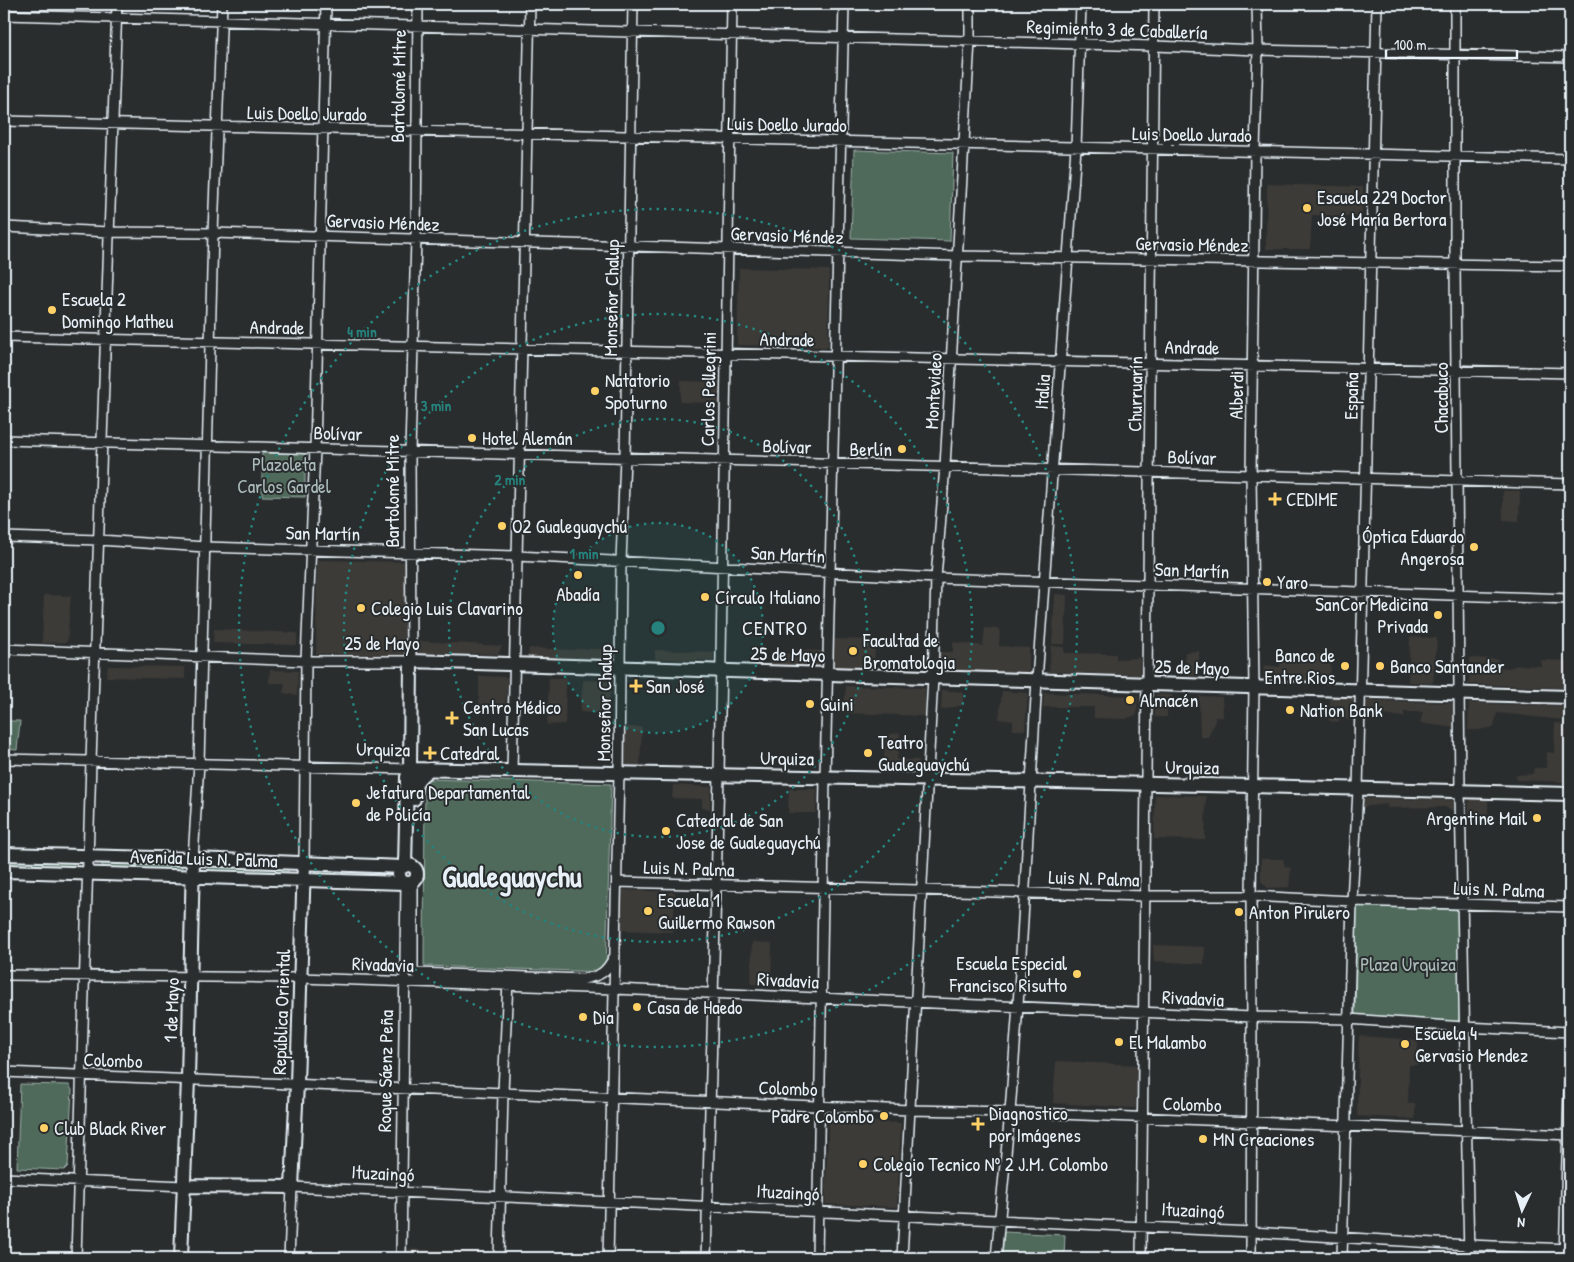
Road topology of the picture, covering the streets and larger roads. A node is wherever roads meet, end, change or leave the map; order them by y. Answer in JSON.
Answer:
{"nodes":[{"id":1,"x":117,"y":4,"type":"edge"},
{"id":2,"x":222,"y":4,"type":"edge"},
{"id":3,"x":326,"y":4,"type":"edge"},
{"id":4,"x":418,"y":4,"type":"edge"},
{"id":5,"x":530,"y":4,"type":"edge"},
{"id":6,"x":633,"y":4,"type":"edge"},
{"id":7,"x":732,"y":4,"type":"edge"},
{"id":8,"x":844,"y":4,"type":"edge"},
{"id":9,"x":970,"y":4,"type":"edge"},
{"id":10,"x":1081,"y":4,"type":"edge"},
{"id":11,"x":1154,"y":4,"type":"edge"},
{"id":12,"x":1257,"y":4,"type":"edge"},
{"id":13,"x":1376,"y":4,"type":"edge"},
{"id":14,"x":1455,"y":4,"type":"edge"},
{"id":15,"x":4,"y":15,"type":"edge"},
{"id":16,"x":116,"y":18,"type":"junction"},
{"id":17,"x":221,"y":21,"type":"junction"},
{"id":18,"x":325,"y":24,"type":"junction"},
{"id":19,"x":418,"y":26,"type":"junction"},
{"id":20,"x":530,"y":29,"type":"junction"},
{"id":21,"x":632,"y":32,"type":"junction"},
{"id":22,"x":732,"y":34,"type":"junction"},
{"id":23,"x":844,"y":37,"type":"junction"},
{"id":24,"x":970,"y":41,"type":"junction"},
{"id":25,"x":1079,"y":44,"type":"junction"},
{"id":26,"x":1154,"y":46,"type":"junction"},
{"id":27,"x":1258,"y":50,"type":"junction"},
{"id":28,"x":1375,"y":52,"type":"junction"},
{"id":29,"x":1454,"y":54,"type":"junction"},
{"id":30,"x":1570,"y":57,"type":"edge"},
{"id":31,"x":4,"y":121,"type":"edge"},
{"id":32,"x":113,"y":124,"type":"junction"},
{"id":33,"x":217,"y":127,"type":"junction"},
{"id":34,"x":323,"y":129,"type":"junction"},
{"id":35,"x":416,"y":131,"type":"junction"},
{"id":36,"x":527,"y":134,"type":"junction"},
{"id":37,"x":631,"y":137,"type":"junction"},
{"id":38,"x":729,"y":139,"type":"junction"},
{"id":39,"x":841,"y":142,"type":"junction"},
{"id":40,"x":964,"y":145,"type":"junction"},
{"id":41,"x":1076,"y":148,"type":"junction"},
{"id":42,"x":1153,"y":149,"type":"junction"},
{"id":43,"x":1255,"y":151,"type":"junction"},
{"id":44,"x":1373,"y":155,"type":"junction"},
{"id":45,"x":1456,"y":157,"type":"junction"},
{"id":46,"x":1570,"y":159,"type":"edge"},
{"id":47,"x":4,"y":227,"type":"edge"},
{"id":48,"x":110,"y":232,"type":"junction"},
{"id":49,"x":213,"y":233,"type":"junction"},
{"id":50,"x":320,"y":237,"type":"junction"},
{"id":51,"x":416,"y":239,"type":"junction"},
{"id":52,"x":525,"y":243,"type":"junction"},
{"id":53,"x":629,"y":246,"type":"junction"},
{"id":54,"x":728,"y":249,"type":"junction"},
{"id":55,"x":839,"y":252,"type":"junction"},
{"id":56,"x":957,"y":256,"type":"junction"},
{"id":57,"x":1068,"y":258,"type":"junction"},
{"id":58,"x":1152,"y":259,"type":"junction"},
{"id":59,"x":1254,"y":261,"type":"junction"},
{"id":60,"x":1370,"y":263,"type":"junction"},
{"id":61,"x":1455,"y":265,"type":"junction"},
{"id":62,"x":1570,"y":266,"type":"edge"},
{"id":63,"x":4,"y":337,"type":"edge"},
{"id":64,"x":106,"y":339,"type":"junction"},
{"id":65,"x":209,"y":342,"type":"junction"},
{"id":66,"x":317,"y":344,"type":"junction"},
{"id":67,"x":413,"y":346,"type":"junction"},
{"id":68,"x":522,"y":349,"type":"junction"},
{"id":69,"x":627,"y":351,"type":"junction"},
{"id":70,"x":725,"y":353,"type":"junction"},
{"id":71,"x":836,"y":356,"type":"junction"},
{"id":72,"x":951,"y":358,"type":"junction"},
{"id":73,"x":1060,"y":361,"type":"junction"},
{"id":74,"x":1151,"y":363,"type":"junction"},
{"id":75,"x":1253,"y":364,"type":"junction"},
{"id":76,"x":1368,"y":368,"type":"junction"},
{"id":77,"x":1457,"y":370,"type":"junction"},
{"id":78,"x":1570,"y":373,"type":"edge"},
{"id":79,"x":4,"y":440,"type":"edge"},
{"id":80,"x":102,"y":443,"type":"junction"},
{"id":81,"x":208,"y":445,"type":"junction"},
{"id":82,"x":315,"y":449,"type":"junction"},
{"id":83,"x":410,"y":451,"type":"junction"},
{"id":84,"x":520,"y":454,"type":"junction"},
{"id":85,"x":625,"y":457,"type":"junction"},
{"id":86,"x":724,"y":460,"type":"junction"},
{"id":87,"x":833,"y":463,"type":"junction"},
{"id":88,"x":945,"y":466,"type":"junction"},
{"id":89,"x":1052,"y":469,"type":"junction"},
{"id":90,"x":1150,"y":472,"type":"junction"},
{"id":91,"x":1251,"y":475,"type":"junction"},
{"id":92,"x":1366,"y":478,"type":"junction"},
{"id":93,"x":1457,"y":481,"type":"junction"},
{"id":94,"x":1570,"y":484,"type":"edge"},
{"id":95,"x":4,"y":538,"type":"edge"},
{"id":96,"x":99,"y":540,"type":"junction"},
{"id":97,"x":205,"y":547,"type":"junction"},
{"id":98,"x":310,"y":549,"type":"junction"},
{"id":99,"x":412,"y":552,"type":"junction"},
{"id":100,"x":517,"y":556,"type":"junction"},
{"id":101,"x":621,"y":562,"type":"junction"},
{"id":102,"x":722,"y":567,"type":"junction"},
{"id":103,"x":830,"y":572,"type":"junction"},
{"id":104,"x":936,"y":578,"type":"junction"},
{"id":105,"x":1044,"y":582,"type":"junction"},
{"id":106,"x":1149,"y":585,"type":"junction"},
{"id":107,"x":1253,"y":588,"type":"junction"},
{"id":108,"x":1363,"y":592,"type":"junction"},
{"id":109,"x":1459,"y":595,"type":"junction"},
{"id":110,"x":1570,"y":599,"type":"edge"},
{"id":111,"x":4,"y":649,"type":"edge"},
{"id":112,"x":95,"y":652,"type":"junction"},
{"id":113,"x":202,"y":657,"type":"junction"},
{"id":114,"x":306,"y":661,"type":"junction"},
{"id":115,"x":411,"y":661,"type":"junction"},
{"id":116,"x":515,"y":664,"type":"junction"},
{"id":117,"x":621,"y":668,"type":"junction"},
{"id":118,"x":720,"y":671,"type":"junction"},
{"id":119,"x":828,"y":674,"type":"junction"},
{"id":120,"x":933,"y":677,"type":"junction"},
{"id":121,"x":1037,"y":680,"type":"junction"},
{"id":122,"x":1148,"y":684,"type":"junction"},
{"id":123,"x":1254,"y":687,"type":"junction"},
{"id":124,"x":1361,"y":690,"type":"junction"},
{"id":125,"x":1460,"y":694,"type":"junction"},
{"id":126,"x":1570,"y":697,"type":"edge"},
{"id":127,"x":4,"y":759,"type":"edge"},
{"id":128,"x":91,"y":761,"type":"junction"},
{"id":129,"x":199,"y":763,"type":"junction"},
{"id":130,"x":305,"y":766,"type":"junction"},
{"id":131,"x":410,"y":769,"type":"junction"},
{"id":132,"x":430,"y":769,"type":"junction"},
{"id":133,"x":512,"y":771,"type":"junction"},
{"id":134,"x":619,"y":773,"type":"junction"},
{"id":135,"x":719,"y":775,"type":"junction"},
{"id":136,"x":825,"y":777,"type":"junction"},
{"id":137,"x":927,"y":780,"type":"junction"},
{"id":138,"x":1030,"y":782,"type":"junction"},
{"id":139,"x":1147,"y":785,"type":"junction"},
{"id":140,"x":1252,"y":786,"type":"junction"},
{"id":141,"x":1358,"y":790,"type":"junction"},
{"id":142,"x":1460,"y":792,"type":"junction"},
{"id":143,"x":1570,"y":794,"type":"edge"},
{"id":144,"x":4,"y":854,"type":"edge"},
{"id":145,"x":88,"y":856,"type":"junction"},
{"id":146,"x":193,"y":858,"type":"junction"},
{"id":147,"x":304,"y":863,"type":"junction"},
{"id":148,"x":407,"y":866,"type":"junction"},
{"id":149,"x":4,"y":871,"type":"edge"},
{"id":150,"x":88,"y":873,"type":"junction"},
{"id":151,"x":193,"y":876,"type":"junction"},
{"id":152,"x":304,"y":880,"type":"junction"},
{"id":153,"x":617,"y":882,"type":"junction"},
{"id":154,"x":407,"y":883,"type":"junction"},
{"id":155,"x":716,"y":885,"type":"junction"},
{"id":156,"x":823,"y":887,"type":"junction"},
{"id":157,"x":921,"y":890,"type":"junction"},
{"id":158,"x":1024,"y":893,"type":"junction"},
{"id":159,"x":1146,"y":896,"type":"junction"},
{"id":160,"x":1251,"y":896,"type":"junction"},
{"id":161,"x":1352,"y":901,"type":"junction"},
{"id":162,"x":1463,"y":904,"type":"junction"},
{"id":163,"x":1570,"y":907,"type":"edge"},
{"id":164,"x":614,"y":957,"type":"junction"},
{"id":165,"x":4,"y":975,"type":"edge"},
{"id":166,"x":85,"y":975,"type":"junction"},
{"id":167,"x":191,"y":976,"type":"junction"},
{"id":168,"x":300,"y":978,"type":"junction"},
{"id":169,"x":405,"y":981,"type":"junction"},
{"id":170,"x":508,"y":981,"type":"junction"},
{"id":171,"x":614,"y":989,"type":"junction"},
{"id":172,"x":713,"y":993,"type":"junction"},
{"id":173,"x":821,"y":998,"type":"junction"},
{"id":174,"x":916,"y":1002,"type":"junction"},
{"id":175,"x":1018,"y":1006,"type":"junction"},
{"id":176,"x":1144,"y":1012,"type":"junction"},
{"id":177,"x":1252,"y":1017,"type":"junction"},
{"id":178,"x":1348,"y":1019,"type":"junction"},
{"id":179,"x":1464,"y":1027,"type":"junction"},
{"id":180,"x":1570,"y":1032,"type":"edge"},
{"id":181,"x":1570,"y":1058,"type":"edge"},
{"id":182,"x":4,"y":1072,"type":"edge"},
{"id":183,"x":82,"y":1075,"type":"junction"},
{"id":184,"x":188,"y":1079,"type":"junction"},
{"id":185,"x":297,"y":1084,"type":"junction"},
{"id":186,"x":404,"y":1088,"type":"junction"},
{"id":187,"x":503,"y":1092,"type":"junction"},
{"id":188,"x":612,"y":1096,"type":"junction"},
{"id":189,"x":710,"y":1101,"type":"junction"},
{"id":190,"x":819,"y":1105,"type":"junction"},
{"id":191,"x":910,"y":1110,"type":"junction"},
{"id":192,"x":1010,"y":1112,"type":"junction"},
{"id":193,"x":1143,"y":1118,"type":"junction"},
{"id":194,"x":1252,"y":1122,"type":"junction"},
{"id":195,"x":1345,"y":1126,"type":"junction"},
{"id":196,"x":1466,"y":1131,"type":"junction"},
{"id":197,"x":1569,"y":1135,"type":"edge"},
{"id":198,"x":4,"y":1178,"type":"edge"},
{"id":199,"x":78,"y":1181,"type":"junction"},
{"id":200,"x":184,"y":1186,"type":"junction"},
{"id":201,"x":292,"y":1187,"type":"junction"},
{"id":202,"x":402,"y":1192,"type":"junction"},
{"id":203,"x":500,"y":1197,"type":"junction"},
{"id":204,"x":609,"y":1202,"type":"junction"},
{"id":205,"x":707,"y":1207,"type":"junction"},
{"id":206,"x":818,"y":1212,"type":"junction"},
{"id":207,"x":904,"y":1216,"type":"junction"},
{"id":208,"x":1000,"y":1220,"type":"junction"},
{"id":209,"x":1142,"y":1227,"type":"junction"},
{"id":210,"x":1252,"y":1232,"type":"junction"},
{"id":211,"x":1342,"y":1236,"type":"junction"},
{"id":212,"x":1468,"y":1245,"type":"junction"},
{"id":213,"x":1566,"y":1252,"type":"edge"},
{"id":214,"x":76,"y":1258,"type":"edge"},
{"id":215,"x":181,"y":1258,"type":"edge"},
{"id":216,"x":289,"y":1258,"type":"edge"},
{"id":217,"x":401,"y":1258,"type":"edge"},
{"id":218,"x":499,"y":1258,"type":"edge"},
{"id":219,"x":608,"y":1258,"type":"edge"},
{"id":220,"x":706,"y":1258,"type":"edge"},
{"id":221,"x":817,"y":1258,"type":"edge"},
{"id":222,"x":902,"y":1258,"type":"edge"},
{"id":223,"x":996,"y":1258,"type":"edge"},
{"id":224,"x":1141,"y":1258,"type":"edge"},
{"id":225,"x":1251,"y":1258,"type":"edge"},
{"id":226,"x":1342,"y":1258,"type":"edge"},
{"id":227,"x":1469,"y":1258,"type":"edge"}],
"edges":[{"from":1,"to":16,"type":"street"},
{"from":2,"to":17,"type":"street","name":"1 de Mayo"},
{"from":3,"to":18,"type":"street","name":"República Oriental"},
{"from":4,"to":19,"type":"street","name":"Bartolomé Mitre"},
{"from":5,"to":20,"type":"street"},
{"from":6,"to":21,"type":"street","name":"Monseñor Chalup"},
{"from":7,"to":22,"type":"street","name":"Carlos Pellegrini"},
{"from":8,"to":23,"type":"street"},
{"from":9,"to":24,"type":"street","name":"Montevideo"},
{"from":10,"to":25,"type":"street","name":"Italia"},
{"from":11,"to":26,"type":"street","name":"Churruarín"},
{"from":12,"to":27,"type":"street","name":"Alberdi"},
{"from":13,"to":28,"type":"street","name":"España"},
{"from":14,"to":29,"type":"street","name":"Chacabuco"},
{"from":15,"to":16,"type":"street","name":"Regimiento 3 de Caballería"},
{"from":16,"to":17,"type":"street","name":"Regimiento 3 de Caballería"},
{"from":16,"to":32,"type":"street"},
{"from":17,"to":18,"type":"street","name":"Regimiento 3 de Caballería"},
{"from":17,"to":33,"type":"street","name":"1 de Mayo"},
{"from":18,"to":19,"type":"street","name":"Regimiento 3 de Caballería"},
{"from":18,"to":34,"type":"street","name":"República Oriental"},
{"from":19,"to":20,"type":"street","name":"Regimiento 3 de Caballería"},
{"from":19,"to":35,"type":"street","name":"Bartolomé Mitre"},
{"from":20,"to":21,"type":"street","name":"Regimiento 3 de Caballería"},
{"from":20,"to":36,"type":"street"},
{"from":21,"to":22,"type":"street","name":"Regimiento 3 de Caballería"},
{"from":21,"to":37,"type":"street","name":"Monseñor Chalup"},
{"from":22,"to":23,"type":"street","name":"Regimiento 3 de Caballería"},
{"from":22,"to":38,"type":"street","name":"Carlos Pellegrini"},
{"from":23,"to":24,"type":"street","name":"Regimiento 3 de Caballería"},
{"from":23,"to":39,"type":"street"},
{"from":24,"to":25,"type":"street","name":"Regimiento 3 de Caballería"},
{"from":24,"to":40,"type":"street","name":"Montevideo"},
{"from":25,"to":26,"type":"street","name":"Regimiento 3 de Caballería"},
{"from":25,"to":41,"type":"street","name":"Italia"},
{"from":26,"to":27,"type":"street","name":"Regimiento 3 de Caballería"},
{"from":26,"to":42,"type":"street","name":"Churruarín"},
{"from":27,"to":28,"type":"street","name":"Regimiento 3 de Caballería"},
{"from":27,"to":43,"type":"street","name":"Alberdi"},
{"from":28,"to":29,"type":"street","name":"Regimiento 3 de Caballería"},
{"from":28,"to":44,"type":"street","name":"España"},
{"from":29,"to":30,"type":"street","name":"Regimiento 3 de Caballería"},
{"from":29,"to":45,"type":"street","name":"Chacabuco"},
{"from":31,"to":32,"type":"street","name":"Luis Doello Jurado"},
{"from":32,"to":33,"type":"street","name":"Luis Doello Jurado"},
{"from":32,"to":48,"type":"street"},
{"from":33,"to":34,"type":"street","name":"Luis Doello Jurado"},
{"from":33,"to":49,"type":"street","name":"1 de Mayo"},
{"from":34,"to":35,"type":"street","name":"Luis Doello Jurado"},
{"from":34,"to":50,"type":"street","name":"República Oriental"},
{"from":35,"to":36,"type":"street","name":"Luis Doello Jurado"},
{"from":35,"to":51,"type":"street","name":"Bartolomé Mitre"},
{"from":36,"to":37,"type":"street","name":"Luis Doello Jurado"},
{"from":36,"to":52,"type":"street"},
{"from":37,"to":38,"type":"street","name":"Luis Doello Jurado"},
{"from":37,"to":53,"type":"street","name":"Monseñor Chalup"},
{"from":38,"to":39,"type":"street","name":"Luis Doello Jurado"},
{"from":38,"to":54,"type":"street","name":"Carlos Pellegrini"},
{"from":39,"to":40,"type":"street","name":"Luis Doello Jurado"},
{"from":39,"to":55,"type":"street"},
{"from":40,"to":41,"type":"street","name":"Luis Doello Jurado"},
{"from":40,"to":56,"type":"street","name":"Montevideo"},
{"from":41,"to":42,"type":"street","name":"Luis Doello Jurado"},
{"from":41,"to":57,"type":"street","name":"Italia"},
{"from":42,"to":43,"type":"street","name":"Luis Doello Jurado"},
{"from":42,"to":58,"type":"street","name":"Churruarín"},
{"from":43,"to":44,"type":"street","name":"Luis Doello Jurado"},
{"from":43,"to":59,"type":"street","name":"Alberdi"},
{"from":44,"to":45,"type":"street","name":"Luis Doello Jurado"},
{"from":44,"to":60,"type":"street","name":"España"},
{"from":45,"to":46,"type":"street","name":"Luis Doello Jurado"},
{"from":45,"to":61,"type":"street","name":"Chacabuco"},
{"from":47,"to":48,"type":"street","name":"Gervasio Méndez"},
{"from":48,"to":49,"type":"street","name":"Gervasio Méndez"},
{"from":48,"to":64,"type":"street"},
{"from":49,"to":50,"type":"street","name":"Gervasio Méndez"},
{"from":49,"to":65,"type":"street","name":"1 de Mayo"},
{"from":50,"to":51,"type":"street","name":"Gervasio Méndez"},
{"from":50,"to":66,"type":"street","name":"República Oriental"},
{"from":51,"to":52,"type":"street","name":"Gervasio Méndez"},
{"from":51,"to":67,"type":"street","name":"Bartolomé Mitre"},
{"from":52,"to":53,"type":"street","name":"Gervasio Méndez"},
{"from":52,"to":68,"type":"street"},
{"from":53,"to":54,"type":"street","name":"Gervasio Méndez"},
{"from":53,"to":69,"type":"street","name":"Monseñor Chalup"},
{"from":54,"to":55,"type":"street","name":"Gervasio Méndez"},
{"from":54,"to":70,"type":"street","name":"Carlos Pellegrini"},
{"from":55,"to":56,"type":"street","name":"Gervasio Méndez"},
{"from":55,"to":71,"type":"street"},
{"from":56,"to":57,"type":"street","name":"Gervasio Méndez"},
{"from":56,"to":72,"type":"street","name":"Montevideo"},
{"from":57,"to":58,"type":"street","name":"Gervasio Méndez"},
{"from":57,"to":73,"type":"street","name":"Italia"},
{"from":58,"to":59,"type":"street","name":"Gervasio Méndez"},
{"from":58,"to":74,"type":"street","name":"Churruarín"},
{"from":59,"to":60,"type":"street","name":"Gervasio Méndez"},
{"from":59,"to":75,"type":"street","name":"Alberdi"},
{"from":60,"to":61,"type":"street","name":"Gervasio Méndez"},
{"from":60,"to":76,"type":"street","name":"España"},
{"from":61,"to":62,"type":"street","name":"Gervasio Méndez"},
{"from":61,"to":77,"type":"street","name":"Chacabuco"},
{"from":63,"to":64,"type":"street","name":"Andrade"},
{"from":64,"to":65,"type":"street","name":"Andrade"},
{"from":64,"to":80,"type":"street"},
{"from":65,"to":66,"type":"street","name":"Andrade"},
{"from":65,"to":81,"type":"street","name":"1 de Mayo"},
{"from":66,"to":67,"type":"street","name":"Andrade"},
{"from":66,"to":82,"type":"street","name":"República Oriental"},
{"from":67,"to":68,"type":"street","name":"Andrade"},
{"from":67,"to":83,"type":"street","name":"Bartolomé Mitre"},
{"from":68,"to":69,"type":"street","name":"Andrade"},
{"from":68,"to":84,"type":"street"},
{"from":69,"to":70,"type":"street","name":"Andrade"},
{"from":69,"to":85,"type":"street","name":"Monseñor Chalup"},
{"from":70,"to":71,"type":"street","name":"Andrade"},
{"from":70,"to":86,"type":"street","name":"Carlos Pellegrini"},
{"from":71,"to":72,"type":"street","name":"Andrade"},
{"from":71,"to":87,"type":"street"},
{"from":72,"to":73,"type":"street","name":"Andrade"},
{"from":72,"to":88,"type":"street","name":"Montevideo"},
{"from":73,"to":74,"type":"street","name":"Andrade"},
{"from":73,"to":89,"type":"street","name":"Italia"},
{"from":74,"to":75,"type":"street","name":"Andrade"},
{"from":74,"to":90,"type":"street","name":"Churruarín"},
{"from":75,"to":76,"type":"street","name":"Andrade"},
{"from":75,"to":91,"type":"street","name":"Alberdi"},
{"from":76,"to":77,"type":"street","name":"Andrade"},
{"from":76,"to":92,"type":"street","name":"España"},
{"from":77,"to":78,"type":"street","name":"Andrade"},
{"from":77,"to":93,"type":"street","name":"Chacabuco"},
{"from":79,"to":80,"type":"street","name":"Bolívar"},
{"from":80,"to":81,"type":"street","name":"Bolívar"},
{"from":80,"to":96,"type":"street"},
{"from":81,"to":82,"type":"street","name":"Bolívar"},
{"from":81,"to":97,"type":"street","name":"1 de Mayo"},
{"from":82,"to":83,"type":"street","name":"Bolívar"},
{"from":82,"to":98,"type":"street","name":"República Oriental"},
{"from":83,"to":84,"type":"street","name":"Bolívar"},
{"from":83,"to":99,"type":"street","name":"Bartolomé Mitre"},
{"from":84,"to":85,"type":"street","name":"Bolívar"},
{"from":84,"to":100,"type":"street"},
{"from":85,"to":86,"type":"street","name":"Bolívar"},
{"from":85,"to":101,"type":"street","name":"Monseñor Chalup"},
{"from":86,"to":87,"type":"street","name":"Bolívar"},
{"from":86,"to":102,"type":"street","name":"Carlos Pellegrini"},
{"from":87,"to":88,"type":"street","name":"Bolívar"},
{"from":87,"to":103,"type":"street"},
{"from":88,"to":89,"type":"street","name":"Bolívar"},
{"from":88,"to":104,"type":"street","name":"Montevideo"},
{"from":89,"to":90,"type":"street","name":"Bolívar"},
{"from":89,"to":105,"type":"street","name":"Italia"},
{"from":90,"to":91,"type":"street","name":"Bolívar"},
{"from":90,"to":106,"type":"street","name":"Churruarín"},
{"from":91,"to":92,"type":"street","name":"Bolívar"},
{"from":91,"to":107,"type":"street","name":"Alberdi"},
{"from":92,"to":93,"type":"street","name":"Bolívar"},
{"from":92,"to":108,"type":"street","name":"España"},
{"from":93,"to":94,"type":"street","name":"Bolívar"},
{"from":93,"to":109,"type":"street","name":"Chacabuco"},
{"from":95,"to":96,"type":"street","name":"San Martín"},
{"from":96,"to":97,"type":"street","name":"San Martín"},
{"from":96,"to":112,"type":"street"},
{"from":97,"to":98,"type":"street","name":"San Martín"},
{"from":97,"to":113,"type":"street","name":"1 de Mayo"},
{"from":98,"to":99,"type":"street","name":"San Martín"},
{"from":98,"to":114,"type":"street","name":"República Oriental"},
{"from":99,"to":100,"type":"street","name":"San Martín"},
{"from":99,"to":115,"type":"street","name":"Bartolomé Mitre"},
{"from":100,"to":101,"type":"street","name":"San Martín"},
{"from":100,"to":116,"type":"street"},
{"from":101,"to":102,"type":"street","name":"San Martín"},
{"from":101,"to":117,"type":"street","name":"Monseñor Chalup"},
{"from":102,"to":103,"type":"street","name":"San Martín"},
{"from":102,"to":118,"type":"street","name":"Carlos Pellegrini"},
{"from":103,"to":104,"type":"street","name":"San Martín"},
{"from":103,"to":119,"type":"street"},
{"from":104,"to":105,"type":"street","name":"San Martín"},
{"from":104,"to":120,"type":"street","name":"Montevideo"},
{"from":105,"to":106,"type":"street","name":"San Martín"},
{"from":105,"to":121,"type":"street","name":"Italia"},
{"from":106,"to":107,"type":"street","name":"San Martín"},
{"from":106,"to":122,"type":"street","name":"Churruarín"},
{"from":107,"to":108,"type":"street","name":"San Martín"},
{"from":107,"to":123,"type":"street","name":"Alberdi"},
{"from":108,"to":109,"type":"street","name":"San Martín"},
{"from":108,"to":124,"type":"street","name":"España"},
{"from":109,"to":110,"type":"street","name":"San Martín"},
{"from":109,"to":125,"type":"street","name":"Chacabuco"},
{"from":111,"to":112,"type":"street","name":"25 de Mayo"},
{"from":112,"to":113,"type":"street","name":"25 de Mayo"},
{"from":112,"to":128,"type":"street"},
{"from":113,"to":114,"type":"street","name":"25 de Mayo"},
{"from":113,"to":129,"type":"street","name":"1 de Mayo"},
{"from":114,"to":115,"type":"street","name":"25 de Mayo"},
{"from":114,"to":130,"type":"street","name":"República Oriental"},
{"from":115,"to":116,"type":"street","name":"25 de Mayo"},
{"from":115,"to":131,"type":"street","name":"Bartolomé Mitre"},
{"from":116,"to":117,"type":"street","name":"25 de Mayo"},
{"from":116,"to":133,"type":"street"},
{"from":117,"to":118,"type":"street","name":"25 de Mayo"},
{"from":117,"to":134,"type":"street","name":"Monseñor Chalup"},
{"from":118,"to":119,"type":"street","name":"25 de Mayo"},
{"from":118,"to":135,"type":"street","name":"Carlos Pellegrini"},
{"from":119,"to":120,"type":"street","name":"25 de Mayo"},
{"from":119,"to":136,"type":"street"},
{"from":120,"to":121,"type":"street","name":"25 de Mayo"},
{"from":120,"to":137,"type":"street","name":"Montevideo"},
{"from":121,"to":122,"type":"street","name":"25 de Mayo"},
{"from":121,"to":138,"type":"street","name":"Italia"},
{"from":122,"to":123,"type":"street","name":"25 de Mayo"},
{"from":122,"to":139,"type":"street","name":"Churruarín"},
{"from":123,"to":124,"type":"street","name":"25 de Mayo"},
{"from":123,"to":140,"type":"street","name":"Alberdi"},
{"from":124,"to":125,"type":"street","name":"25 de Mayo"},
{"from":124,"to":141,"type":"street","name":"España"},
{"from":125,"to":126,"type":"street","name":"25 de Mayo"},
{"from":125,"to":142,"type":"street","name":"Chacabuco"},
{"from":127,"to":128,"type":"street","name":"Urquiza"},
{"from":128,"to":129,"type":"street","name":"Urquiza"},
{"from":128,"to":145,"type":"street"},
{"from":129,"to":130,"type":"street","name":"Urquiza"},
{"from":129,"to":146,"type":"street","name":"1 de Mayo"},
{"from":130,"to":131,"type":"street","name":"Urquiza"},
{"from":130,"to":147,"type":"street","name":"República Oriental"},
{"from":131,"to":132,"type":"street","name":"Urquiza"},
{"from":131,"to":148,"type":"street"},
{"from":132,"to":133,"type":"street","name":"Urquiza"},
{"from":132,"to":148,"type":"street"},
{"from":133,"to":134,"type":"street","name":"Urquiza"},
{"from":134,"to":135,"type":"street","name":"Urquiza"},
{"from":134,"to":153,"type":"street"},
{"from":135,"to":136,"type":"street","name":"Urquiza"},
{"from":135,"to":155,"type":"street","name":"Carlos Pellegrini"},
{"from":136,"to":137,"type":"street","name":"Urquiza"},
{"from":136,"to":156,"type":"street"},
{"from":137,"to":138,"type":"street","name":"Urquiza"},
{"from":137,"to":157,"type":"street","name":"Montevideo"},
{"from":138,"to":139,"type":"street","name":"Urquiza"},
{"from":138,"to":158,"type":"street","name":"Italia"},
{"from":139,"to":140,"type":"street","name":"Urquiza"},
{"from":139,"to":159,"type":"street","name":"Churruarín"},
{"from":140,"to":141,"type":"street","name":"Urquiza"},
{"from":140,"to":160,"type":"street","name":"Alberdi"},
{"from":141,"to":142,"type":"street","name":"Urquiza"},
{"from":141,"to":161,"type":"street","name":"España"},
{"from":142,"to":143,"type":"street","name":"Urquiza"},
{"from":142,"to":162,"type":"street","name":"Chacabuco"},
{"from":144,"to":145,"type":"street","name":"Avenida Luis N. Palma"},
{"from":145,"to":146,"type":"street","name":"Avenida Luis N. Palma"},
{"from":145,"to":150,"type":"street"},
{"from":146,"to":147,"type":"street","name":"Avenida Luis N. Palma"},
{"from":146,"to":151,"type":"street","name":"1 de Mayo"},
{"from":147,"to":148,"type":"street","name":"Avenida Luis N. Palma"},
{"from":147,"to":152,"type":"street","name":"República Oriental"},
{"from":148,"to":154,"type":"street"},
{"from":149,"to":150,"type":"street","name":"Avenida Luis N. Palma"},
{"from":150,"to":151,"type":"street","name":"Avenida Luis N. Palma"},
{"from":150,"to":166,"type":"street"},
{"from":151,"to":152,"type":"street","name":"Avenida Luis N. Palma"},
{"from":151,"to":167,"type":"street","name":"1 de Mayo"},
{"from":152,"to":154,"type":"street","name":"Avenida Luis N. Palma"},
{"from":152,"to":168,"type":"street","name":"República Oriental"},
{"from":153,"to":155,"type":"street","name":"Luis N. Palma"},
{"from":153,"to":164,"type":"street"},
{"from":154,"to":169,"type":"street","name":"Roque Sáenz Peña"},
{"from":154,"to":170,"type":"street","name":"Rivadavia"},
{"from":155,"to":156,"type":"street","name":"Luis N. Palma"},
{"from":155,"to":172,"type":"street","name":"Carlos Pellegrini"},
{"from":156,"to":157,"type":"street","name":"Luis N. Palma"},
{"from":156,"to":173,"type":"street"},
{"from":157,"to":158,"type":"street","name":"Luis N. Palma"},
{"from":157,"to":174,"type":"street","name":"Montevideo"},
{"from":158,"to":159,"type":"street","name":"Luis N. Palma"},
{"from":158,"to":175,"type":"street","name":"Italia"},
{"from":159,"to":160,"type":"street","name":"Luis N. Palma"},
{"from":159,"to":176,"type":"street","name":"Churruarín"},
{"from":160,"to":161,"type":"street","name":"Luis N. Palma"},
{"from":160,"to":177,"type":"street","name":"Alberdi"},
{"from":161,"to":162,"type":"street","name":"Luis N. Palma"},
{"from":161,"to":178,"type":"street","name":"España"},
{"from":162,"to":163,"type":"street","name":"Luis N. Palma"},
{"from":162,"to":179,"type":"street","name":"Chacabuco"},
{"from":164,"to":170,"type":"street","name":"Rivadavia"},
{"from":164,"to":171,"type":"street"},
{"from":165,"to":166,"type":"street","name":"Rivadavia"},
{"from":166,"to":167,"type":"street","name":"Rivadavia"},
{"from":166,"to":183,"type":"street"},
{"from":167,"to":168,"type":"street","name":"Rivadavia"},
{"from":167,"to":184,"type":"street","name":"1 de Mayo"},
{"from":168,"to":169,"type":"street","name":"Rivadavia"},
{"from":168,"to":185,"type":"street","name":"República Oriental"},
{"from":169,"to":170,"type":"street","name":"Rivadavia"},
{"from":169,"to":186,"type":"street","name":"Roque Sáenz Peña"},
{"from":170,"to":171,"type":"street","name":"Rivadavia"},
{"from":170,"to":187,"type":"street"},
{"from":171,"to":172,"type":"street","name":"Rivadavia"},
{"from":171,"to":188,"type":"street"},
{"from":172,"to":173,"type":"street","name":"Rivadavia"},
{"from":172,"to":189,"type":"street","name":"Carlos Pellegrini"},
{"from":173,"to":174,"type":"street","name":"Rivadavia"},
{"from":173,"to":190,"type":"street"},
{"from":174,"to":175,"type":"street","name":"Rivadavia"},
{"from":174,"to":191,"type":"street","name":"Montevideo"},
{"from":175,"to":176,"type":"street","name":"Rivadavia"},
{"from":175,"to":192,"type":"street","name":"Italia"},
{"from":176,"to":177,"type":"street","name":"Rivadavia"},
{"from":176,"to":193,"type":"street","name":"Churruarín"},
{"from":177,"to":178,"type":"street","name":"Rivadavia"},
{"from":177,"to":194,"type":"street","name":"Alberdi"},
{"from":178,"to":179,"type":"street","name":"Rivadavia"},
{"from":178,"to":195,"type":"street","name":"España"},
{"from":179,"to":180,"type":"street","name":"Rivadavia"},
{"from":179,"to":196,"type":"street","name":"Chacabuco"},
{"from":181,"to":197,"type":"street"},
{"from":182,"to":183,"type":"street","name":"Colombo"},
{"from":183,"to":184,"type":"street","name":"Colombo"},
{"from":183,"to":199,"type":"street"},
{"from":184,"to":185,"type":"street","name":"Colombo"},
{"from":184,"to":200,"type":"street","name":"1 de Mayo"},
{"from":185,"to":186,"type":"street","name":"Colombo"},
{"from":185,"to":201,"type":"street","name":"República Oriental"},
{"from":186,"to":187,"type":"street","name":"Colombo"},
{"from":186,"to":202,"type":"street","name":"Roque Sáenz Peña"},
{"from":187,"to":188,"type":"street","name":"Colombo"},
{"from":187,"to":203,"type":"street"},
{"from":188,"to":189,"type":"street","name":"Colombo"},
{"from":188,"to":204,"type":"street"},
{"from":189,"to":190,"type":"street","name":"Colombo"},
{"from":189,"to":205,"type":"street","name":"Carlos Pellegrini"},
{"from":190,"to":191,"type":"street","name":"Colombo"},
{"from":190,"to":206,"type":"street"},
{"from":191,"to":192,"type":"street","name":"Colombo"},
{"from":191,"to":207,"type":"street","name":"Montevideo"},
{"from":192,"to":193,"type":"street","name":"Colombo"},
{"from":192,"to":208,"type":"street","name":"Italia"},
{"from":193,"to":194,"type":"street","name":"Colombo"},
{"from":193,"to":209,"type":"street","name":"Churruarín"},
{"from":194,"to":195,"type":"street","name":"Colombo"},
{"from":194,"to":210,"type":"street","name":"Alberdi"},
{"from":195,"to":196,"type":"street","name":"Colombo"},
{"from":195,"to":211,"type":"street","name":"España"},
{"from":196,"to":197,"type":"street","name":"Colombo"},
{"from":196,"to":212,"type":"street","name":"Chacabuco"},
{"from":197,"to":213,"type":"street"},
{"from":198,"to":199,"type":"street","name":"Ituzaingó"},
{"from":199,"to":200,"type":"street","name":"Ituzaingó"},
{"from":199,"to":214,"type":"street"},
{"from":200,"to":201,"type":"street","name":"Ituzaingó"},
{"from":200,"to":215,"type":"street","name":"1 de Mayo"},
{"from":201,"to":202,"type":"street","name":"Ituzaingó"},
{"from":201,"to":216,"type":"street","name":"República Oriental"},
{"from":202,"to":203,"type":"street","name":"Ituzaingó"},
{"from":202,"to":217,"type":"street","name":"Roque Sáenz Peña"},
{"from":203,"to":204,"type":"street","name":"Ituzaingó"},
{"from":203,"to":218,"type":"street"},
{"from":204,"to":205,"type":"street","name":"Ituzaingó"},
{"from":204,"to":219,"type":"street"},
{"from":205,"to":206,"type":"street","name":"Ituzaingó"},
{"from":205,"to":220,"type":"street","name":"Carlos Pellegrini"},
{"from":206,"to":207,"type":"street","name":"Ituzaingó"},
{"from":206,"to":221,"type":"street"},
{"from":207,"to":208,"type":"street","name":"Ituzaingó"},
{"from":207,"to":222,"type":"street","name":"Montevideo"},
{"from":208,"to":209,"type":"street","name":"Ituzaingó"},
{"from":208,"to":223,"type":"street","name":"Italia"},
{"from":209,"to":210,"type":"street","name":"Ituzaingó"},
{"from":209,"to":224,"type":"street","name":"Churruarín"},
{"from":210,"to":211,"type":"street","name":"Ituzaingó"},
{"from":210,"to":225,"type":"street","name":"Alberdi"},
{"from":211,"to":212,"type":"street","name":"Ituzaingó"},
{"from":211,"to":226,"type":"street","name":"España"},
{"from":212,"to":213,"type":"street","name":"Ituzaingó"},
{"from":212,"to":227,"type":"street","name":"Chacabuco"}]}
